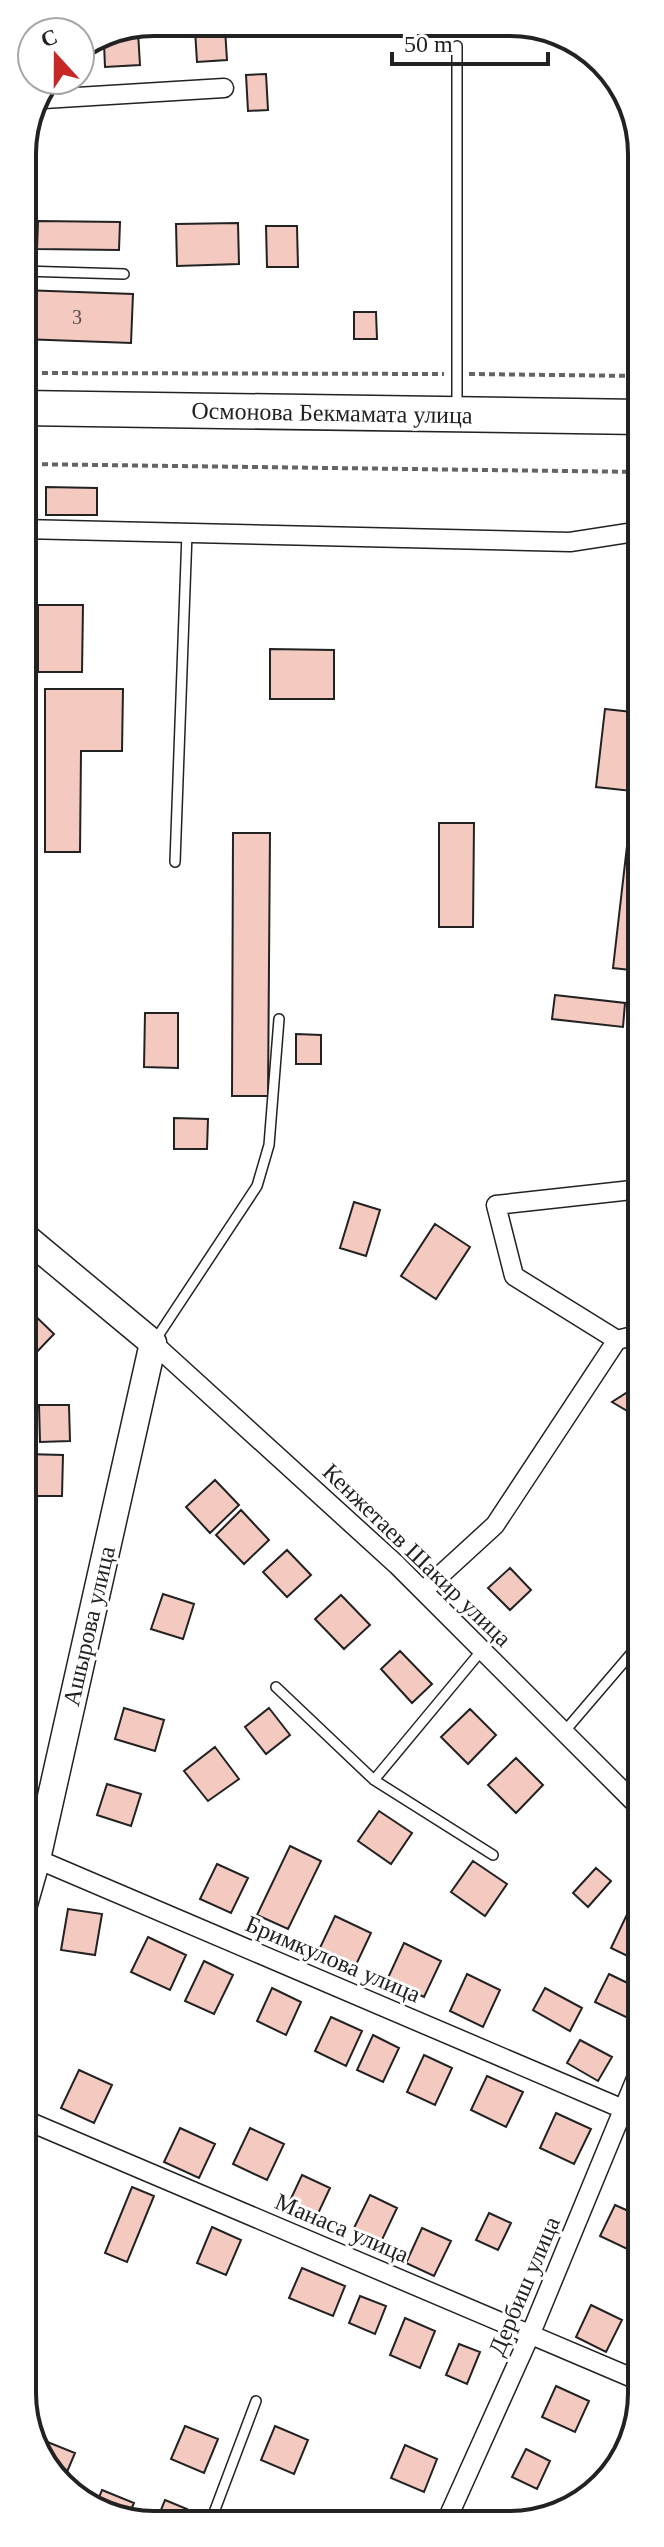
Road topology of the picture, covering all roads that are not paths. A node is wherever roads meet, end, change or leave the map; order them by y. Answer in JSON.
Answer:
{"nodes":[{"id":1,"x":457,"y":46,"type":"dead end"},
{"id":2,"x":224,"y":88,"type":"dead end"},
{"id":3,"x":50,"y":99,"type":"edge"},
{"id":4,"x":36,"y":271,"type":"edge"},
{"id":5,"x":124,"y":274,"type":"dead end"},
{"id":6,"x":36,"y":408,"type":"edge"},
{"id":7,"x":457,"y":415,"type":"junction"},
{"id":8,"x":628,"y":417,"type":"edge"},
{"id":9,"x":36,"y":529,"type":"edge"},
{"id":10,"x":187,"y":533,"type":"junction"},
{"id":11,"x":628,"y":533,"type":"edge"},
{"id":12,"x":175,"y":862,"type":"dead end"},
{"id":13,"x":279,"y":1019,"type":"dead end"},
{"id":14,"x":628,"y":1190,"type":"edge"},
{"id":15,"x":36,"y":1246,"type":"edge"},
{"id":16,"x":628,"y":1337,"type":"edge"},
{"id":17,"x":617,"y":1340,"type":"junction"},
{"id":18,"x":153,"y":1343,"type":"junction"},
{"id":19,"x":423,"y":1591,"type":"junction"},
{"id":20,"x":482,"y":1650,"type":"junction"},
{"id":21,"x":628,"y":1657,"type":"edge"},
{"id":22,"x":276,"y":1687,"type":"dead end"},
{"id":23,"x":564,"y":1732,"type":"junction"},
{"id":24,"x":374,"y":1780,"type":"junction"},
{"id":25,"x":628,"y":1796,"type":"edge"},
{"id":26,"x":36,"y":1833,"type":"edge"},
{"id":27,"x":493,"y":1855,"type":"dead end"},
{"id":28,"x":36,"y":1861,"type":"edge"},
{"id":29,"x":628,"y":2097,"type":"edge"},
{"id":30,"x":623,"y":2109,"type":"junction"},
{"id":31,"x":36,"y":2124,"type":"edge"},
{"id":32,"x":531,"y":2333,"type":"junction"},
{"id":33,"x":628,"y":2376,"type":"edge"},
{"id":34,"x":256,"y":2401,"type":"dead end"},
{"id":35,"x":215,"y":2511,"type":"edge"},
{"id":36,"x":451,"y":2511,"type":"edge"}],
"edges":[{"from":1,"to":7,"type":"lane"},
{"from":2,"to":3,"type":"street"},
{"from":4,"to":5,"type":"lane"},
{"from":6,"to":7,"type":"highway","name":"Осмонова Бекмамата улица"},
{"from":7,"to":8,"type":"highway","name":"Осмонова Бекмамата улица"},
{"from":9,"to":10,"type":"street"},
{"from":10,"to":11,"type":"street"},
{"from":10,"to":12,"type":"lane"},
{"from":13,"to":18,"type":"lane"},
{"from":14,"to":17,"type":"street"},
{"from":15,"to":18,"type":"street"},
{"from":16,"to":17,"type":"street"},
{"from":17,"to":19,"type":"street"},
{"from":18,"to":19,"type":"street","name":"Кенжетаев Шакир улица"},
{"from":18,"to":26,"type":"street","name":"Ашырова улица"},
{"from":19,"to":20,"type":"street","name":"Кенжетаев Шакир улица"},
{"from":20,"to":23,"type":"street","name":"Кенжетаев Шакир улица"},
{"from":20,"to":24,"type":"lane"},
{"from":21,"to":23,"type":"lane"},
{"from":22,"to":24,"type":"lane"},
{"from":23,"to":25,"type":"street","name":"Кенжетаев Шакир улица"},
{"from":24,"to":27,"type":"lane"},
{"from":28,"to":30,"type":"street","name":"Бримкулова улица"},
{"from":29,"to":30,"type":"street","name":"Дербиш улица"},
{"from":30,"to":32,"type":"street","name":"Дербиш улица"},
{"from":31,"to":32,"type":"street","name":"Манаса улица"},
{"from":32,"to":33,"type":"street","name":"Манаса улица"},
{"from":32,"to":36,"type":"street","name":"Дербиш улица"},
{"from":34,"to":35,"type":"lane"}]}
